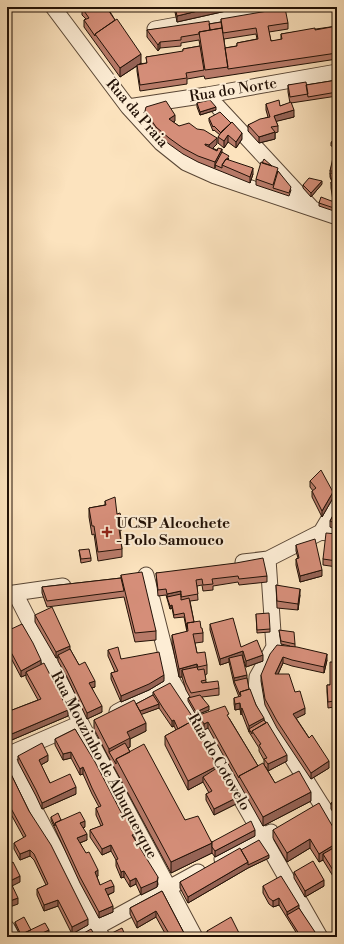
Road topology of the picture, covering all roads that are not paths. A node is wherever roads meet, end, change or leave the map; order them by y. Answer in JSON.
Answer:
{"nodes":[{"id":1,"x":276,"y":7,"type":"edge"},
{"id":2,"x":59,"y":9,"type":"edge"},
{"id":3,"x":155,"y":29,"type":"edge"},
{"id":4,"x":337,"y":72,"type":"edge"},
{"id":5,"x":207,"y":95,"type":"junction"},
{"id":6,"x":128,"y":107,"type":"junction"},
{"id":7,"x":312,"y":208,"type":"junction"},
{"id":8,"x":337,"y":217,"type":"edge"},
{"id":9,"x":337,"y":505,"type":"edge"},
{"id":10,"x":321,"y":532,"type":"junction"},
{"id":11,"x":337,"y":535,"type":"edge"},
{"id":12,"x":268,"y":559,"type":"junction"},
{"id":13,"x":230,"y":564,"type":"edge"},
{"id":14,"x":162,"y":573,"type":"edge"},
{"id":15,"x":146,"y":575,"type":"junction"},
{"id":16,"x":131,"y":577,"type":"edge"},
{"id":17,"x":76,"y":585,"type":"edge"},
{"id":18,"x":11,"y":593,"type":"edge"},
{"id":19,"x":172,"y":682,"type":"junction"},
{"id":20,"x":83,"y":726,"type":"junction"},
{"id":21,"x":7,"y":756,"type":"edge"},
{"id":22,"x":282,"y":826,"type":"edge"},
{"id":23,"x":337,"y":828,"type":"edge"},
{"id":24,"x":263,"y":837,"type":"junction"},
{"id":25,"x":169,"y":888,"type":"junction"},
{"id":26,"x":7,"y":928,"type":"edge"},
{"id":27,"x":100,"y":932,"type":"edge"},
{"id":28,"x":12,"y":937,"type":"edge"},
{"id":29,"x":79,"y":937,"type":"edge"},
{"id":30,"x":195,"y":937,"type":"edge"},
{"id":31,"x":320,"y":937,"type":"edge"}],
"edges":[{"from":1,"to":3,"type":"street"},
{"from":2,"to":6,"type":"street","name":"Rua da Praia"},
{"from":4,"to":5,"type":"street","name":"Rua do Norte"},
{"from":5,"to":6,"type":"street","name":"Rua do Norte"},
{"from":5,"to":7,"type":"street"},
{"from":6,"to":7,"type":"street","name":"Rua da Praia"},
{"from":7,"to":8,"type":"street","name":"Rua da Praia"},
{"from":9,"to":10,"type":"street"},
{"from":10,"to":11,"type":"street"},
{"from":10,"to":12,"type":"street"},
{"from":12,"to":13,"type":"street"},
{"from":12,"to":23,"type":"street"},
{"from":14,"to":15,"type":"street"},
{"from":15,"to":16,"type":"street"},
{"from":15,"to":19,"type":"street","name":"Rua do Cotovelo"},
{"from":17,"to":18,"type":"street"},
{"from":18,"to":20,"type":"street","name":"Rua Mouzinho de Albuquerque"},
{"from":19,"to":20,"type":"street"},
{"from":19,"to":24,"type":"street","name":"Rua do Cotovelo"},
{"from":20,"to":21,"type":"street"},
{"from":20,"to":25,"type":"street","name":"Rua Mouzinho de Albuquerque"},
{"from":21,"to":27,"type":"street"},
{"from":22,"to":24,"type":"street"},
{"from":24,"to":25,"type":"street"},
{"from":24,"to":31,"type":"street","name":"Rua do Cotovelo"},
{"from":25,"to":27,"type":"street"},
{"from":25,"to":30,"type":"street","name":"Rua Mouzinho de Albuquerque"},
{"from":26,"to":28,"type":"street"},
{"from":27,"to":29,"type":"street"}]}
